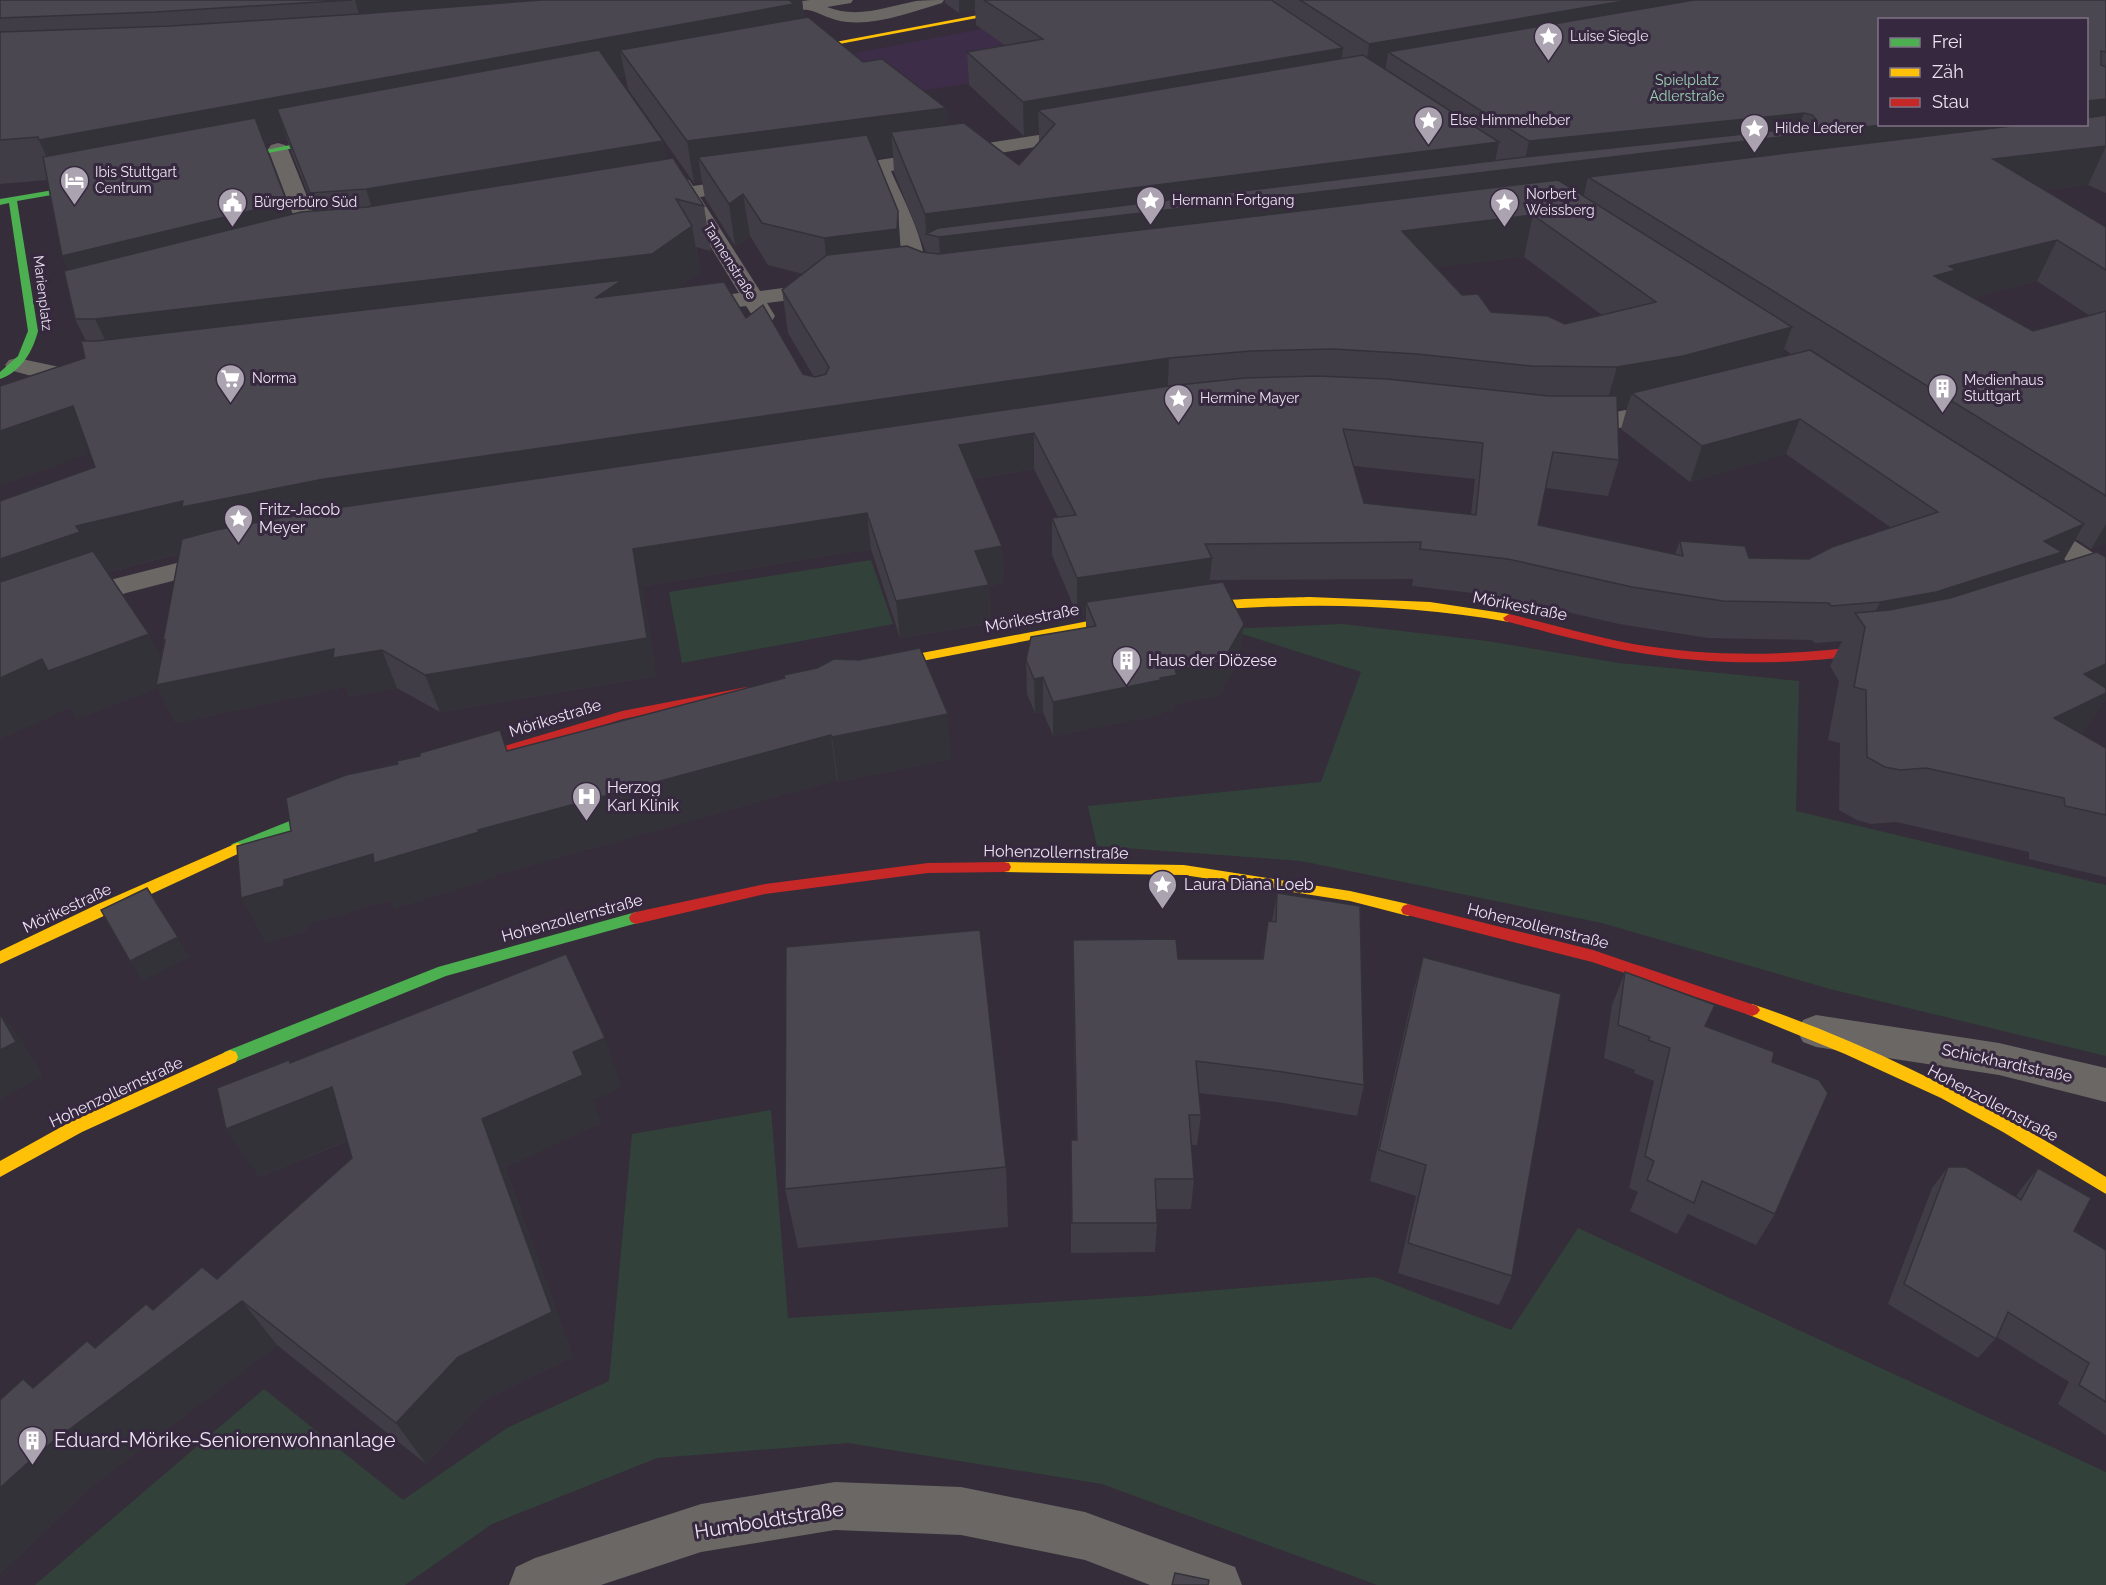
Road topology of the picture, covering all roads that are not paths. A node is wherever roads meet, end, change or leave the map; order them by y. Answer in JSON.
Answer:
{"nodes":[{"id":1,"x":845,"y":0,"type":"edge"},
{"id":2,"x":936,"y":0,"type":"edge"},
{"id":3,"x":995,"y":0,"type":"edge"},
{"id":4,"x":1069,"y":0,"type":"edge"},
{"id":5,"x":810,"y":5,"type":"junction"},
{"id":6,"x":1015,"y":10,"type":"junction"},
{"id":7,"x":736,"y":14,"type":"edge"},
{"id":8,"x":787,"y":52,"type":"edge"},
{"id":9,"x":1106,"y":130,"type":"edge"},
{"id":10,"x":347,"y":136,"type":"edge"},
{"id":11,"x":278,"y":149,"type":"junction"},
{"id":12,"x":209,"y":163,"type":"edge"},
{"id":13,"x":880,"y":167,"type":"junction"},
{"id":14,"x":671,"y":168,"type":"edge"},
{"id":15,"x":812,"y":176,"type":"edge"},
{"id":16,"x":113,"y":182,"type":"edge"},
{"id":17,"x":767,"y":182,"type":"edge"},
{"id":18,"x":688,"y":192,"type":"junction"},
{"id":19,"x":6,"y":201,"type":"edge"},
{"id":20,"x":629,"y":202,"type":"edge"},
{"id":21,"x":316,"y":251,"type":"edge"},
{"id":22,"x":936,"y":261,"type":"edge"},
{"id":23,"x":890,"y":282,"type":"edge"},
{"id":24,"x":923,"y":282,"type":"junction"},
{"id":25,"x":844,"y":287,"type":"edge"},
{"id":26,"x":754,"y":298,"type":"junction"},
{"id":27,"x":672,"y":309,"type":"edge"},
{"id":28,"x":776,"y":337,"type":"edge"},
{"id":29,"x":9,"y":370,"type":"edge"},
{"id":30,"x":113,"y":376,"type":"edge"},
{"id":31,"x":1690,"y":403,"type":"edge"},
{"id":32,"x":1550,"y":422,"type":"edge"},
{"id":33,"x":2017,"y":516,"type":"edge"},
{"id":34,"x":243,"y":555,"type":"edge"},
{"id":35,"x":2102,"y":580,"type":"edge"},
{"id":36,"x":1173,"y":610,"type":"edge"},
{"id":37,"x":1140,"y":615,"type":"edge"},
{"id":38,"x":0,"y":627,"type":"edge"},
{"id":39,"x":1892,"y":646,"type":"edge"},
{"id":40,"x":870,"y":667,"type":"edge"},
{"id":41,"x":757,"y":689,"type":"edge"},
{"id":42,"x":454,"y":766,"type":"edge"},
{"id":43,"x":345,"y":804,"type":"edge"},
{"id":44,"x":0,"y":958,"type":"edge"},
{"id":45,"x":1800,"y":1028,"type":"junction"},
{"id":46,"x":2106,"y":1085,"type":"edge"},
{"id":47,"x":0,"y":1170,"type":"edge"},
{"id":48,"x":2106,"y":1186,"type":"edge"},
{"id":49,"x":534,"y":1585,"type":"edge"},
{"id":50,"x":1217,"y":1585,"type":"edge"}],
"edges":[{"from":1,"to":5,"type":"street"},
{"from":2,"to":5,"type":"street"},
{"from":3,"to":6,"type":"street"},
{"from":4,"to":6,"type":"street"},
{"from":5,"to":7,"type":"street"},
{"from":6,"to":8,"type":"street"},
{"from":9,"to":13,"type":"street"},
{"from":10,"to":11,"type":"street"},
{"from":11,"to":12,"type":"street"},
{"from":11,"to":21,"type":"street"},
{"from":13,"to":15,"type":"street"},
{"from":13,"to":24,"type":"street"},
{"from":14,"to":18,"type":"street","name":"Tannenstraße"},
{"from":16,"to":19,"type":"street"},
{"from":17,"to":18,"type":"street"},
{"from":18,"to":20,"type":"street"},
{"from":18,"to":26,"type":"street","name":"Tannenstraße"},
{"from":19,"to":29,"type":"street","name":"Marienplatz"},
{"from":22,"to":24,"type":"street"},
{"from":23,"to":24,"type":"street"},
{"from":25,"to":26,"type":"street"},
{"from":26,"to":27,"type":"street"},
{"from":26,"to":28,"type":"street","name":"Tannenstraße"},
{"from":29,"to":30,"type":"street"},
{"from":31,"to":32,"type":"street"},
{"from":33,"to":35,"type":"street"},
{"from":34,"to":38,"type":"street"},
{"from":36,"to":39,"type":"street","name":"Mörikestraße"},
{"from":37,"to":40,"type":"street","name":"Mörikestraße"},
{"from":41,"to":42,"type":"street","name":"Mörikestraße"},
{"from":43,"to":44,"type":"street","name":"Mörikestraße"},
{"from":45,"to":46,"type":"street","name":"Schickhardtstraße"},
{"from":45,"to":47,"type":"street","name":"Hohenzollernstraße"},
{"from":45,"to":48,"type":"street","name":"Hohenzollernstraße"},
{"from":49,"to":50,"type":"street","name":"Humboldtstraße"}]}
